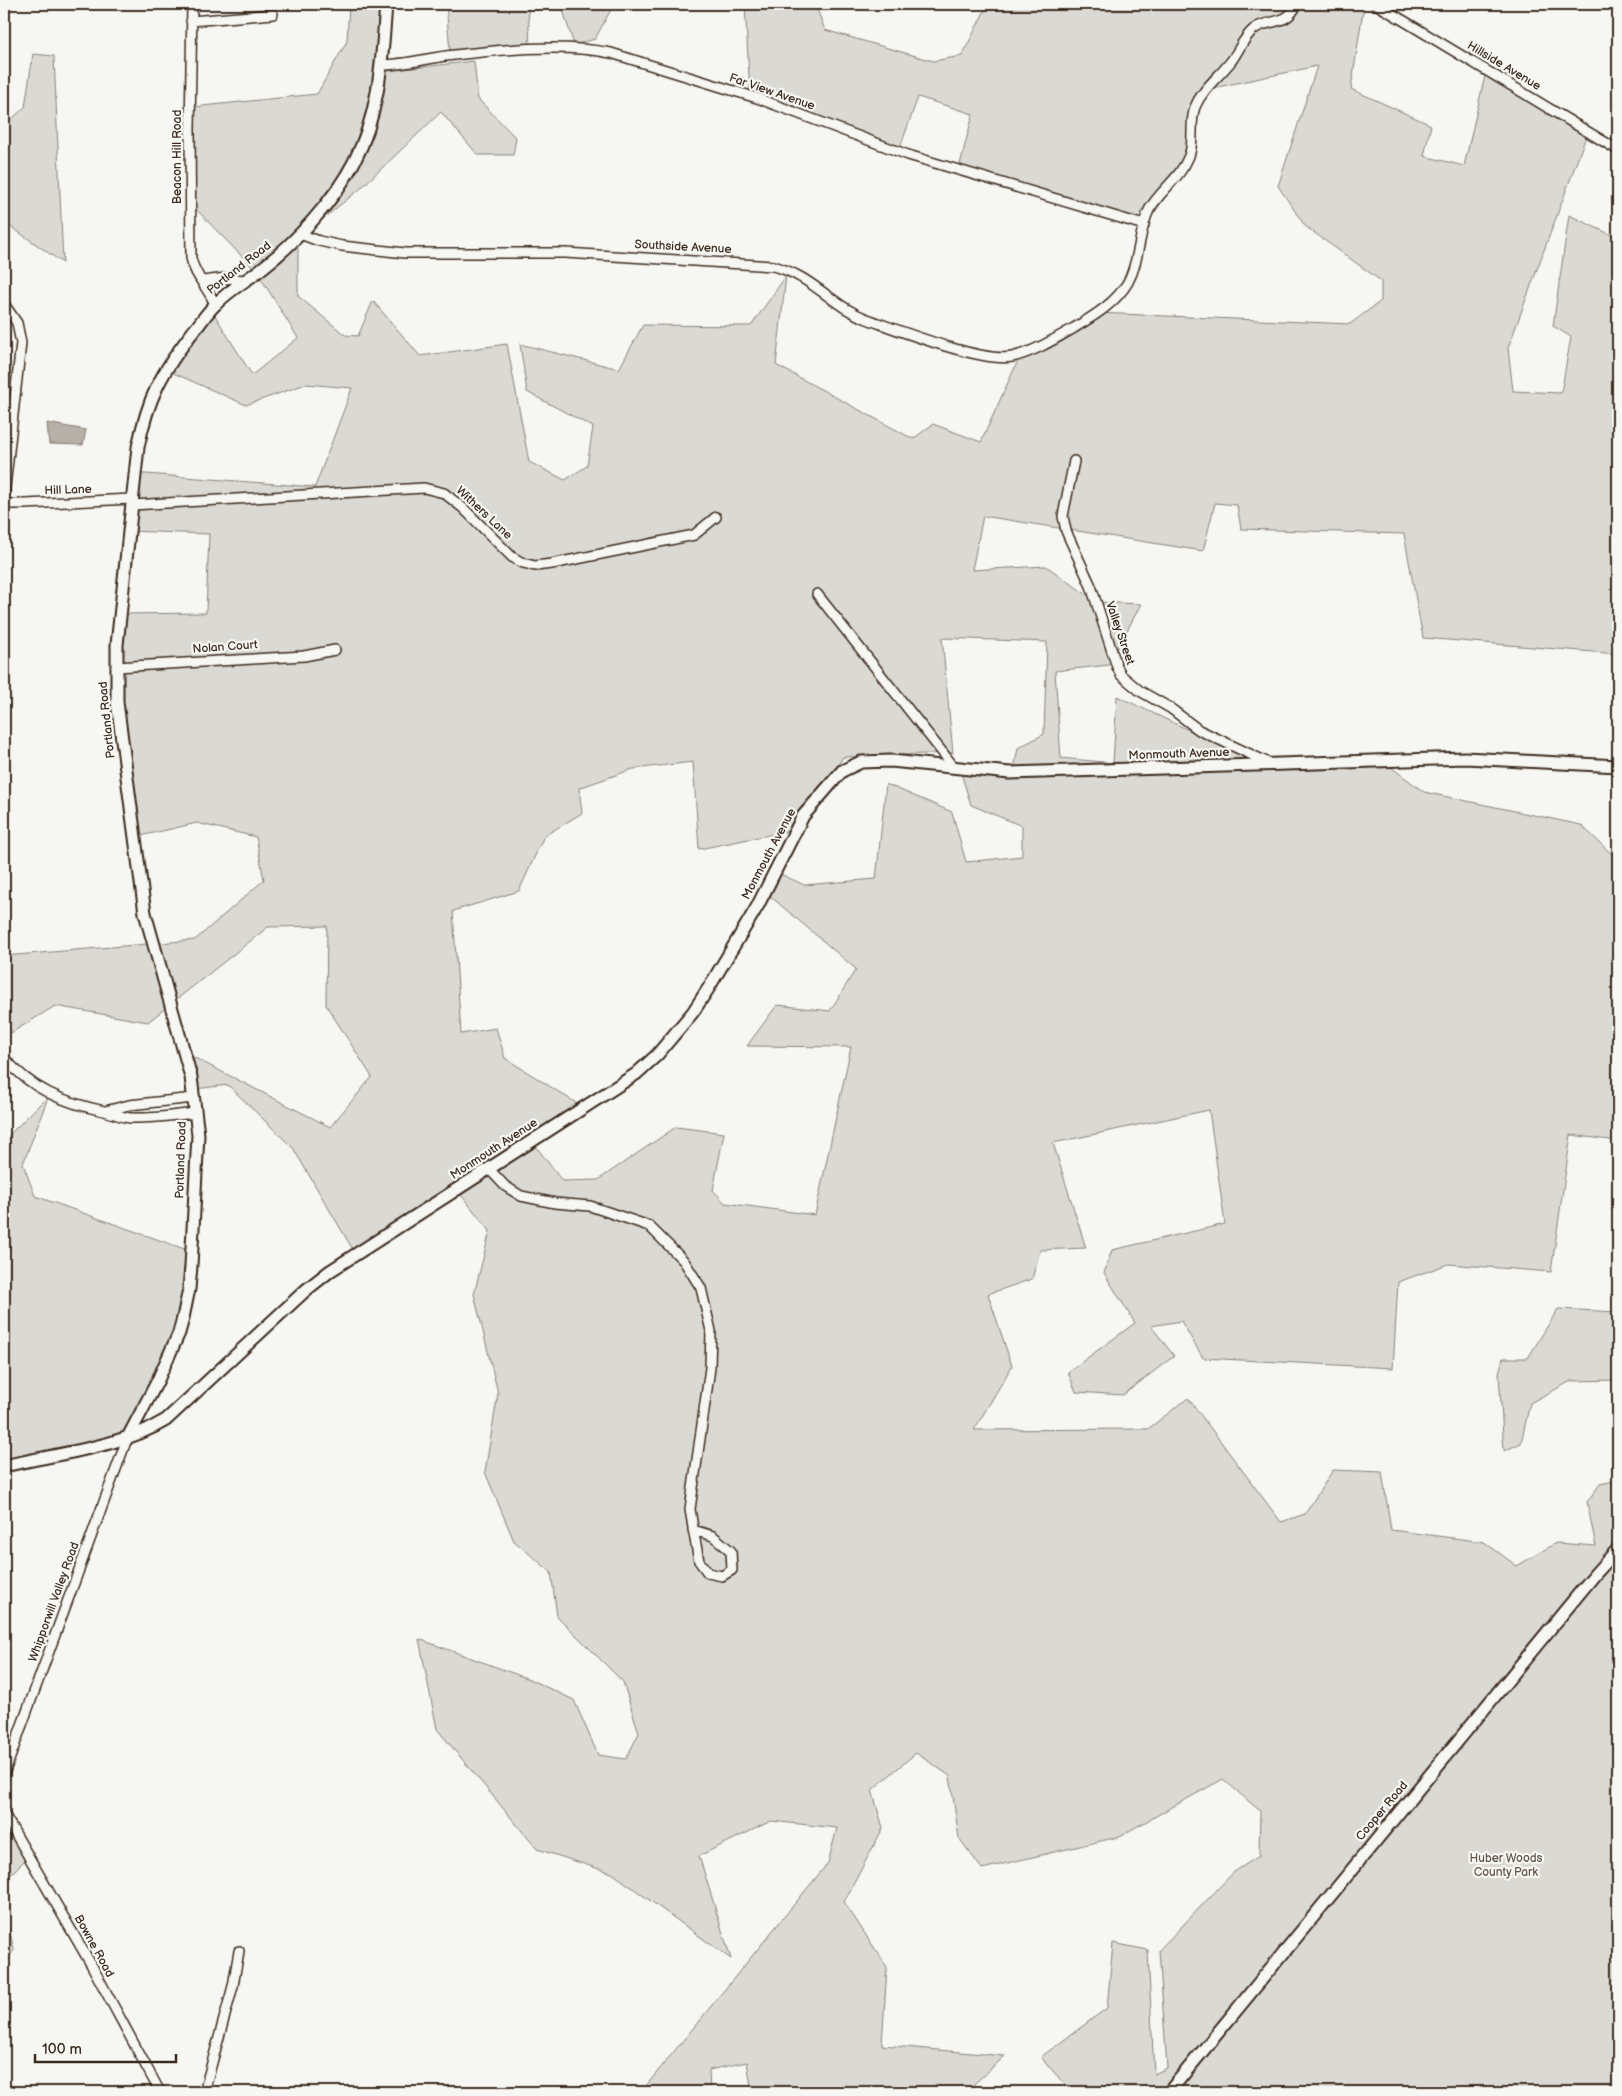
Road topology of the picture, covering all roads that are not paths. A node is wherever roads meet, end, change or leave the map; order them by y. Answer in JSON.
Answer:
{"nodes":[{"id":1,"x":192,"y":4,"type":"edge"},
{"id":2,"x":386,"y":4,"type":"edge"},
{"id":3,"x":1297,"y":4,"type":"edge"},
{"id":4,"x":1376,"y":4,"type":"edge"},
{"id":5,"x":272,"y":14,"type":"dead end"},
{"id":6,"x":192,"y":21,"type":"junction"},
{"id":7,"x":381,"y":65,"type":"junction"},
{"id":8,"x":1618,"y":150,"type":"edge"},
{"id":9,"x":1144,"y":225,"type":"junction"},
{"id":10,"x":300,"y":234,"type":"junction"},
{"id":11,"x":244,"y":280,"type":"junction"},
{"id":12,"x":203,"y":281,"type":"junction"},
{"id":13,"x":4,"y":304,"type":"edge"},
{"id":14,"x":215,"y":304,"type":"junction"},
{"id":15,"x":1074,"y":461,"type":"dead end"},
{"id":16,"x":4,"y":496,"type":"edge"},
{"id":17,"x":132,"y":502,"type":"junction"},
{"id":18,"x":4,"y":504,"type":"edge"},
{"id":19,"x":716,"y":517,"type":"dead end"},
{"id":20,"x":817,"y":594,"type":"dead end"},
{"id":21,"x":335,"y":650,"type":"dead end"},
{"id":22,"x":116,"y":667,"type":"junction"},
{"id":23,"x":1271,"y":764,"type":"junction"},
{"id":24,"x":1618,"y":766,"type":"edge"},
{"id":25,"x":954,"y":767,"type":"junction"},
{"id":26,"x":4,"y":1058,"type":"edge"},
{"id":27,"x":194,"y":1098,"type":"junction"},
{"id":28,"x":105,"y":1111,"type":"junction"},
{"id":29,"x":196,"y":1113,"type":"junction"},
{"id":30,"x":488,"y":1169,"type":"junction"},
{"id":31,"x":127,"y":1439,"type":"junction"},
{"id":32,"x":4,"y":1466,"type":"edge"},
{"id":33,"x":693,"y":1530,"type":"junction"},
{"id":34,"x":1618,"y":1549,"type":"edge"},
{"id":35,"x":4,"y":1774,"type":"edge"},
{"id":36,"x":4,"y":1814,"type":"edge"},
{"id":37,"x":239,"y":1951,"type":"dead end"},
{"id":38,"x":160,"y":2092,"type":"edge"},
{"id":39,"x":204,"y":2092,"type":"edge"},
{"id":40,"x":1169,"y":2092,"type":"edge"}],
"edges":[{"from":1,"to":6,"type":"street","name":"Beacon Hill Road"},
{"from":2,"to":7,"type":"street","name":"Portland Road"},
{"from":3,"to":9,"type":"street","name":"Southside Avenue"},
{"from":4,"to":8,"type":"street","name":"Hillside Avenue"},
{"from":5,"to":6,"type":"street"},
{"from":6,"to":12,"type":"street","name":"Beacon Hill Road"},
{"from":7,"to":9,"type":"street","name":"Far View Avenue"},
{"from":7,"to":10,"type":"street","name":"Portland Road"},
{"from":9,"to":10,"type":"street","name":"Southside Avenue"},
{"from":10,"to":11,"type":"street","name":"Portland Road"},
{"from":11,"to":12,"type":"street"},
{"from":11,"to":14,"type":"street","name":"Portland Road"},
{"from":12,"to":14,"type":"street","name":"Beacon Hill Road"},
{"from":13,"to":16,"type":"street"},
{"from":14,"to":17,"type":"street","name":"Portland Road"},
{"from":15,"to":23,"type":"street","name":"Valley Street"},
{"from":17,"to":18,"type":"street","name":"Hill Lane"},
{"from":17,"to":19,"type":"street","name":"Withers Lane"},
{"from":17,"to":22,"type":"street","name":"Portland Road"},
{"from":20,"to":25,"type":"street"},
{"from":21,"to":22,"type":"street","name":"Nolan Court"},
{"from":22,"to":27,"type":"street","name":"Portland Road"},
{"from":23,"to":24,"type":"street","name":"Monmouth Avenue"},
{"from":23,"to":25,"type":"street","name":"Monmouth Avenue"},
{"from":25,"to":30,"type":"street","name":"Monmouth Avenue"},
{"from":26,"to":28,"type":"street"},
{"from":27,"to":28,"type":"street"},
{"from":27,"to":29,"type":"street","name":"Portland Road"},
{"from":28,"to":29,"type":"street"},
{"from":29,"to":31,"type":"street","name":"Portland Road"},
{"from":30,"to":31,"type":"street","name":"Monmouth Avenue"},
{"from":30,"to":33,"type":"street"},
{"from":31,"to":32,"type":"street","name":"Monmouth Avenue"},
{"from":31,"to":35,"type":"street","name":"Whipporwill Valley Road"},
{"from":33,"to":33,"type":"street"},
{"from":34,"to":40,"type":"street","name":"Cooper Road"},
{"from":36,"to":38,"type":"street","name":"Bowne Road"},
{"from":37,"to":39,"type":"street"}]}
